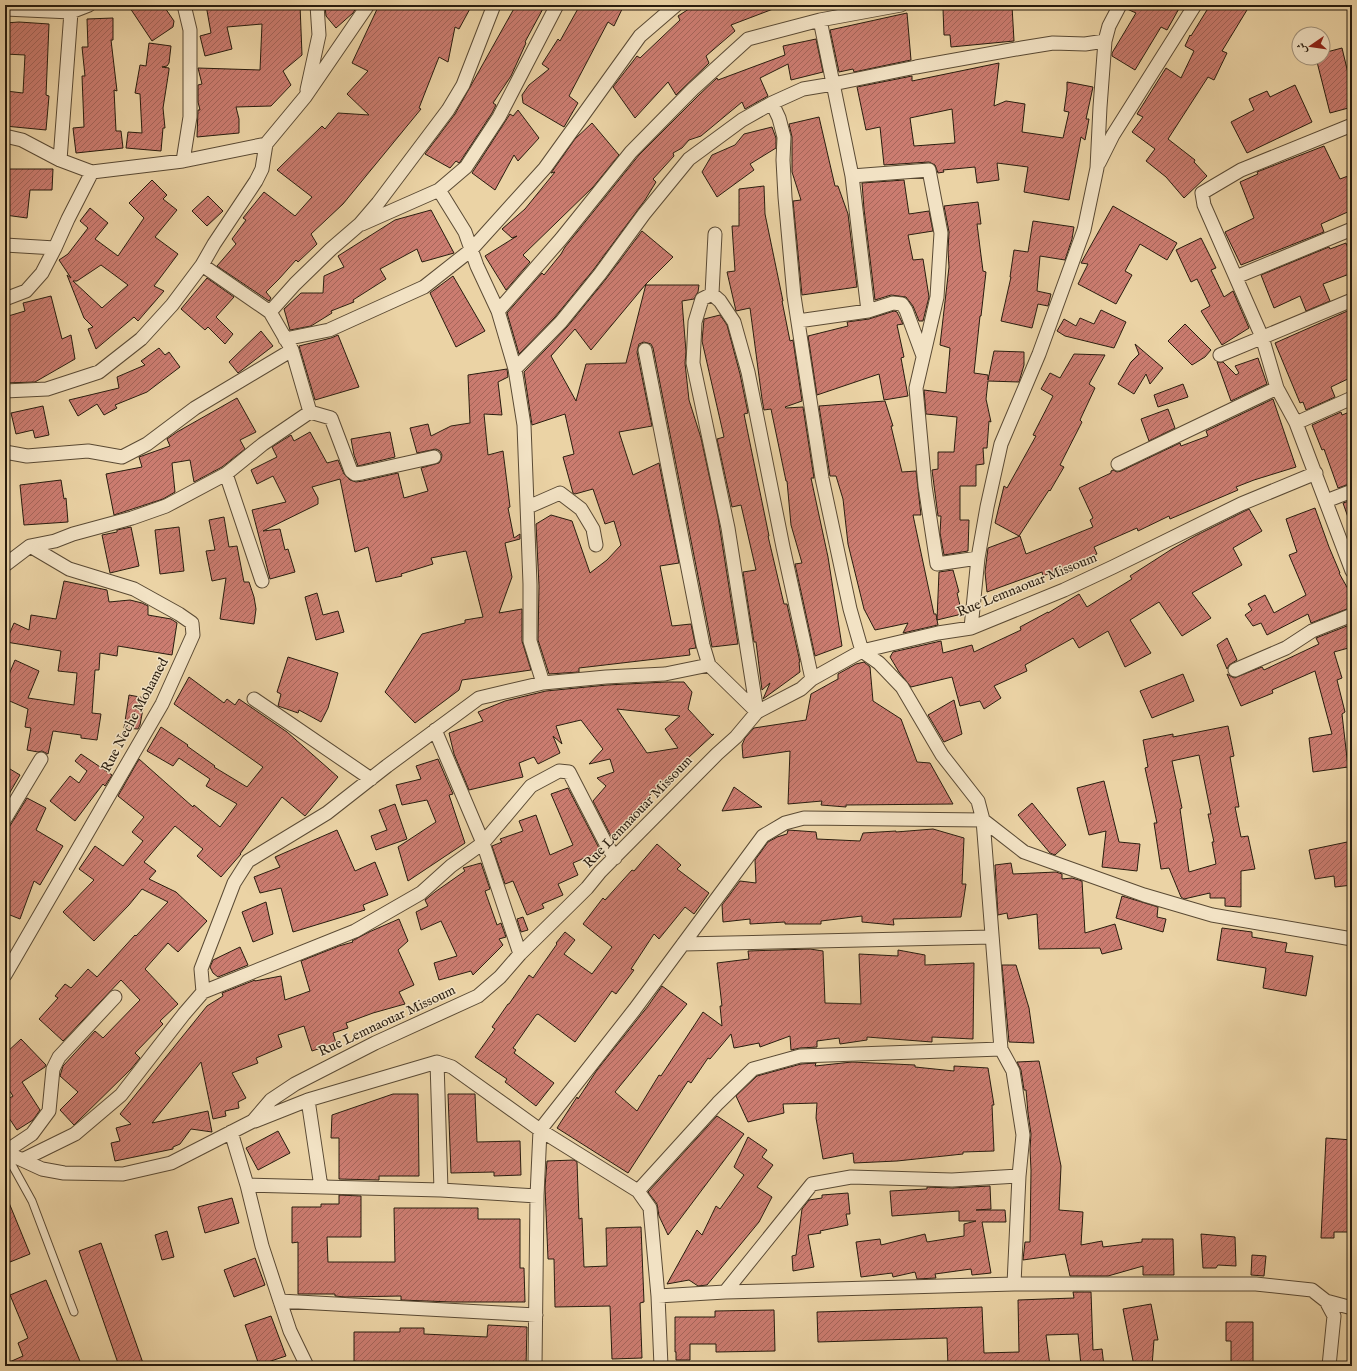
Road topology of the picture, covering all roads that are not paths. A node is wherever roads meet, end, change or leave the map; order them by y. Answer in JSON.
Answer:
{"nodes":[{"id":1,"x":89,"y":5,"type":"edge"},
{"id":2,"x":184,"y":5,"type":"edge"},
{"id":3,"x":317,"y":5,"type":"edge"},
{"id":4,"x":368,"y":5,"type":"edge"},
{"id":5,"x":494,"y":5,"type":"edge"},
{"id":6,"x":556,"y":5,"type":"edge"},
{"id":7,"x":901,"y":5,"type":"edge"},
{"id":8,"x":1120,"y":5,"type":"edge"},
{"id":9,"x":1195,"y":5,"type":"edge"},
{"id":10,"x":669,"y":7,"type":"edge"},
{"id":11,"x":5,"y":9,"type":"edge"},
{"id":12,"x":71,"y":9,"type":"edge"},
{"id":13,"x":820,"y":20,"type":"junction"},
{"id":14,"x":1105,"y":41,"type":"junction"},
{"id":15,"x":833,"y":84,"type":"junction"},
{"id":16,"x":305,"y":97,"type":"junction"},
{"id":17,"x":772,"y":102,"type":"junction"},
{"id":18,"x":1352,"y":125,"type":"edge"},
{"id":19,"x":5,"y":136,"type":"edge"},
{"id":20,"x":266,"y":144,"type":"junction"},
{"id":21,"x":60,"y":160,"type":"junction"},
{"id":22,"x":183,"y":161,"type":"junction"},
{"id":23,"x":1097,"y":168,"type":"junction"},
{"id":24,"x":92,"y":172,"type":"junction"},
{"id":25,"x":852,"y":176,"type":"junction"},
{"id":26,"x":439,"y":190,"type":"junction"},
{"id":27,"x":360,"y":224,"type":"junction"},
{"id":28,"x":1352,"y":229,"type":"edge"},
{"id":29,"x":715,"y":234,"type":"dead end"},
{"id":30,"x":5,"y":245,"type":"edge"},
{"id":31,"x":55,"y":248,"type":"junction"},
{"id":32,"x":471,"y":250,"type":"junction"},
{"id":33,"x":202,"y":265,"type":"junction"},
{"id":34,"x":1236,"y":277,"type":"junction"},
{"id":35,"x":712,"y":294,"type":"junction"},
{"id":36,"x":5,"y":299,"type":"edge"},
{"id":37,"x":1352,"y":300,"type":"edge"},
{"id":38,"x":498,"y":311,"type":"junction"},
{"id":39,"x":868,"y":311,"type":"junction"},
{"id":40,"x":270,"y":312,"type":"junction"},
{"id":41,"x":798,"y":321,"type":"junction"},
{"id":42,"x":1262,"y":337,"type":"junction"},
{"id":43,"x":285,"y":339,"type":"junction"},
{"id":44,"x":292,"y":350,"type":"junction"},
{"id":45,"x":645,"y":350,"type":"dead end"},
{"id":46,"x":1220,"y":355,"type":"dead end"},
{"id":47,"x":923,"y":356,"type":"junction"},
{"id":48,"x":516,"y":369,"type":"junction"},
{"id":49,"x":1277,"y":388,"type":"junction"},
{"id":50,"x":5,"y":391,"type":"edge"},
{"id":51,"x":1352,"y":398,"type":"edge"},
{"id":52,"x":310,"y":412,"type":"junction"},
{"id":53,"x":1296,"y":424,"type":"junction"},
{"id":54,"x":5,"y":452,"type":"edge"},
{"id":55,"x":434,"y":457,"type":"dead end"},
{"id":56,"x":1118,"y":464,"type":"dead end"},
{"id":57,"x":226,"y":474,"type":"junction"},
{"id":58,"x":1316,"y":474,"type":"junction"},
{"id":59,"x":1352,"y":491,"type":"edge"},
{"id":60,"x":1326,"y":501,"type":"junction"},
{"id":61,"x":528,"y":507,"type":"junction"},
{"id":62,"x":596,"y":545,"type":"dead end"},
{"id":63,"x":30,"y":546,"type":"junction"},
{"id":64,"x":978,"y":558,"type":"junction"},
{"id":65,"x":5,"y":565,"type":"edge"},
{"id":66,"x":1352,"y":571,"type":"edge"},
{"id":67,"x":262,"y":581,"type":"dead end"},
{"id":68,"x":1352,"y":615,"type":"edge"},
{"id":69,"x":971,"y":628,"type":"junction"},
{"id":70,"x":862,"y":651,"type":"junction"},
{"id":71,"x":709,"y":665,"type":"junction"},
{"id":72,"x":1235,"y":670,"type":"dead end"},
{"id":73,"x":812,"y":679,"type":"junction"},
{"id":74,"x":543,"y":683,"type":"junction"},
{"id":75,"x":254,"y":699,"type":"dead end"},
{"id":76,"x":757,"y":712,"type":"junction"},
{"id":77,"x":436,"y":730,"type":"junction"},
{"id":78,"x":41,"y":759,"type":"dead end"},
{"id":79,"x":371,"y":779,"type":"junction"},
{"id":80,"x":5,"y":819,"type":"edge"},
{"id":81,"x":983,"y":820,"type":"junction"},
{"id":82,"x":483,"y":843,"type":"junction"},
{"id":83,"x":615,"y":858,"type":"junction"},
{"id":84,"x":992,"y":936,"type":"junction"},
{"id":85,"x":1352,"y":939,"type":"edge"},
{"id":86,"x":683,"y":944,"type":"junction"},
{"id":87,"x":520,"y":954,"type":"junction"},
{"id":88,"x":5,"y":975,"type":"edge"},
{"id":89,"x":203,"y":992,"type":"junction"},
{"id":90,"x":115,"y":997,"type":"dead end"},
{"id":91,"x":1001,"y":1049,"type":"junction"},
{"id":92,"x":437,"y":1062,"type":"junction"},
{"id":93,"x":308,"y":1100,"type":"junction"},
{"id":94,"x":253,"y":1121,"type":"junction"},
{"id":95,"x":540,"y":1130,"type":"junction"},
{"id":96,"x":231,"y":1132,"type":"junction"},
{"id":97,"x":5,"y":1152,"type":"edge"},
{"id":98,"x":22,"y":1160,"type":"junction"},
{"id":99,"x":1019,"y":1176,"type":"junction"},
{"id":100,"x":247,"y":1185,"type":"junction"},
{"id":101,"x":321,"y":1186,"type":"junction"},
{"id":102,"x":441,"y":1190,"type":"junction"},
{"id":103,"x":638,"y":1191,"type":"junction"},
{"id":104,"x":537,"y":1196,"type":"junction"},
{"id":105,"x":1014,"y":1284,"type":"junction"},
{"id":106,"x":725,"y":1292,"type":"junction"},
{"id":107,"x":658,"y":1296,"type":"junction"},
{"id":108,"x":280,"y":1301,"type":"junction"},
{"id":109,"x":1326,"y":1301,"type":"junction"},
{"id":110,"x":1352,"y":1308,"type":"edge"},
{"id":111,"x":74,"y":1312,"type":"dead end"},
{"id":112,"x":536,"y":1315,"type":"junction"},
{"id":113,"x":307,"y":1366,"type":"edge"},
{"id":114,"x":535,"y":1366,"type":"edge"},
{"id":115,"x":662,"y":1366,"type":"edge"},
{"id":116,"x":1329,"y":1366,"type":"edge"}],
"edges":[{"from":1,"to":12,"type":"street"},
{"from":2,"to":22,"type":"street"},
{"from":3,"to":16,"type":"street"},
{"from":4,"to":16,"type":"street"},
{"from":5,"to":27,"type":"street"},
{"from":6,"to":26,"type":"street"},
{"from":7,"to":13,"type":"street"},
{"from":8,"to":14,"type":"street"},
{"from":9,"to":23,"type":"street"},
{"from":10,"to":32,"type":"street"},
{"from":11,"to":12,"type":"street"},
{"from":12,"to":21,"type":"street"},
{"from":13,"to":15,"type":"street"},
{"from":13,"to":38,"type":"street"},
{"from":14,"to":15,"type":"street"},
{"from":14,"to":23,"type":"street"},
{"from":15,"to":17,"type":"street"},
{"from":15,"to":25,"type":"street"},
{"from":16,"to":20,"type":"street"},
{"from":17,"to":41,"type":"street"},
{"from":17,"to":48,"type":"street"},
{"from":18,"to":34,"type":"street"},
{"from":19,"to":21,"type":"street"},
{"from":20,"to":22,"type":"street"},
{"from":20,"to":33,"type":"street"},
{"from":21,"to":24,"type":"street"},
{"from":22,"to":24,"type":"street"},
{"from":23,"to":64,"type":"street"},
{"from":24,"to":31,"type":"street"},
{"from":25,"to":39,"type":"street"},
{"from":25,"to":47,"type":"street"},
{"from":26,"to":27,"type":"street"},
{"from":26,"to":32,"type":"street"},
{"from":27,"to":40,"type":"street"},
{"from":28,"to":34,"type":"street"},
{"from":29,"to":35,"type":"street"},
{"from":30,"to":31,"type":"street"},
{"from":31,"to":36,"type":"street"},
{"from":32,"to":38,"type":"street"},
{"from":32,"to":43,"type":"street"},
{"from":33,"to":40,"type":"street"},
{"from":33,"to":50,"type":"street"},
{"from":34,"to":42,"type":"street"},
{"from":35,"to":73,"type":"street"},
{"from":35,"to":76,"type":"street"},
{"from":37,"to":42,"type":"street"},
{"from":38,"to":48,"type":"street"},
{"from":39,"to":41,"type":"street"},
{"from":39,"to":47,"type":"street"},
{"from":40,"to":43,"type":"street"},
{"from":41,"to":70,"type":"street"},
{"from":42,"to":46,"type":"street"},
{"from":42,"to":49,"type":"street"},
{"from":43,"to":44,"type":"street"},
{"from":44,"to":52,"type":"street"},
{"from":44,"to":54,"type":"street"},
{"from":45,"to":71,"type":"street"},
{"from":47,"to":64,"type":"street"},
{"from":48,"to":61,"type":"street"},
{"from":49,"to":53,"type":"street"},
{"from":49,"to":56,"type":"street"},
{"from":51,"to":53,"type":"street"},
{"from":52,"to":55,"type":"street"},
{"from":52,"to":57,"type":"street"},
{"from":53,"to":58,"type":"street"},
{"from":57,"to":63,"type":"street"},
{"from":57,"to":67,"type":"street"},
{"from":58,"to":60,"type":"street"},
{"from":58,"to":69,"type":"street","name":"Rue Lemnaouar Missoum"},
{"from":59,"to":60,"type":"street"},
{"from":60,"to":66,"type":"street"},
{"from":61,"to":62,"type":"street"},
{"from":61,"to":74,"type":"street"},
{"from":63,"to":65,"type":"street"},
{"from":63,"to":88,"type":"street","name":"Rue Neche Mohamed"},
{"from":64,"to":69,"type":"street"},
{"from":68,"to":72,"type":"street"},
{"from":69,"to":70,"type":"street","name":"Rue Lemnaouar Missoum"},
{"from":70,"to":73,"type":"street","name":"Rue Lemnaouar Missoum"},
{"from":70,"to":81,"type":"street"},
{"from":71,"to":74,"type":"street"},
{"from":71,"to":76,"type":"street"},
{"from":73,"to":76,"type":"street","name":"Rue Lemnaouar Missoum"},
{"from":74,"to":77,"type":"street"},
{"from":75,"to":79,"type":"street"},
{"from":76,"to":83,"type":"street","name":"Rue Lemnaouar Missoum"},
{"from":77,"to":79,"type":"street"},
{"from":77,"to":82,"type":"street"},
{"from":78,"to":80,"type":"street"},
{"from":79,"to":89,"type":"street"},
{"from":81,"to":84,"type":"street"},
{"from":81,"to":85,"type":"street"},
{"from":81,"to":86,"type":"street"},
{"from":82,"to":83,"type":"street"},
{"from":82,"to":87,"type":"street"},
{"from":82,"to":89,"type":"street"},
{"from":83,"to":87,"type":"street","name":"Rue Lemnaouar Missoum"},
{"from":84,"to":86,"type":"street"},
{"from":84,"to":91,"type":"street"},
{"from":86,"to":95,"type":"street"},
{"from":87,"to":94,"type":"street","name":"Rue Lemnaouar Missoum"},
{"from":89,"to":98,"type":"street"},
{"from":90,"to":97,"type":"street"},
{"from":91,"to":99,"type":"street"},
{"from":91,"to":103,"type":"street"},
{"from":92,"to":93,"type":"street"},
{"from":92,"to":95,"type":"street"},
{"from":92,"to":102,"type":"street"},
{"from":93,"to":94,"type":"street"},
{"from":93,"to":101,"type":"street"},
{"from":94,"to":96,"type":"street","name":"Rue Lemnaouar Missoum"},
{"from":95,"to":103,"type":"street"},
{"from":95,"to":104,"type":"street"},
{"from":96,"to":98,"type":"street","name":"Rue Lemnaouar Missoum"},
{"from":96,"to":100,"type":"street"},
{"from":97,"to":98,"type":"street","name":"Rue Lemnaouar Missoum"},
{"from":97,"to":111,"type":"lane"},
{"from":99,"to":105,"type":"street"},
{"from":99,"to":106,"type":"street"},
{"from":100,"to":101,"type":"street"},
{"from":100,"to":108,"type":"street"},
{"from":101,"to":102,"type":"street"},
{"from":102,"to":104,"type":"street"},
{"from":103,"to":107,"type":"street"},
{"from":104,"to":112,"type":"street"},
{"from":105,"to":106,"type":"street"},
{"from":105,"to":109,"type":"street"},
{"from":106,"to":107,"type":"street"},
{"from":107,"to":115,"type":"street"},
{"from":108,"to":112,"type":"street"},
{"from":108,"to":113,"type":"street"},
{"from":109,"to":110,"type":"street"},
{"from":109,"to":116,"type":"street"},
{"from":112,"to":114,"type":"street"}]}
